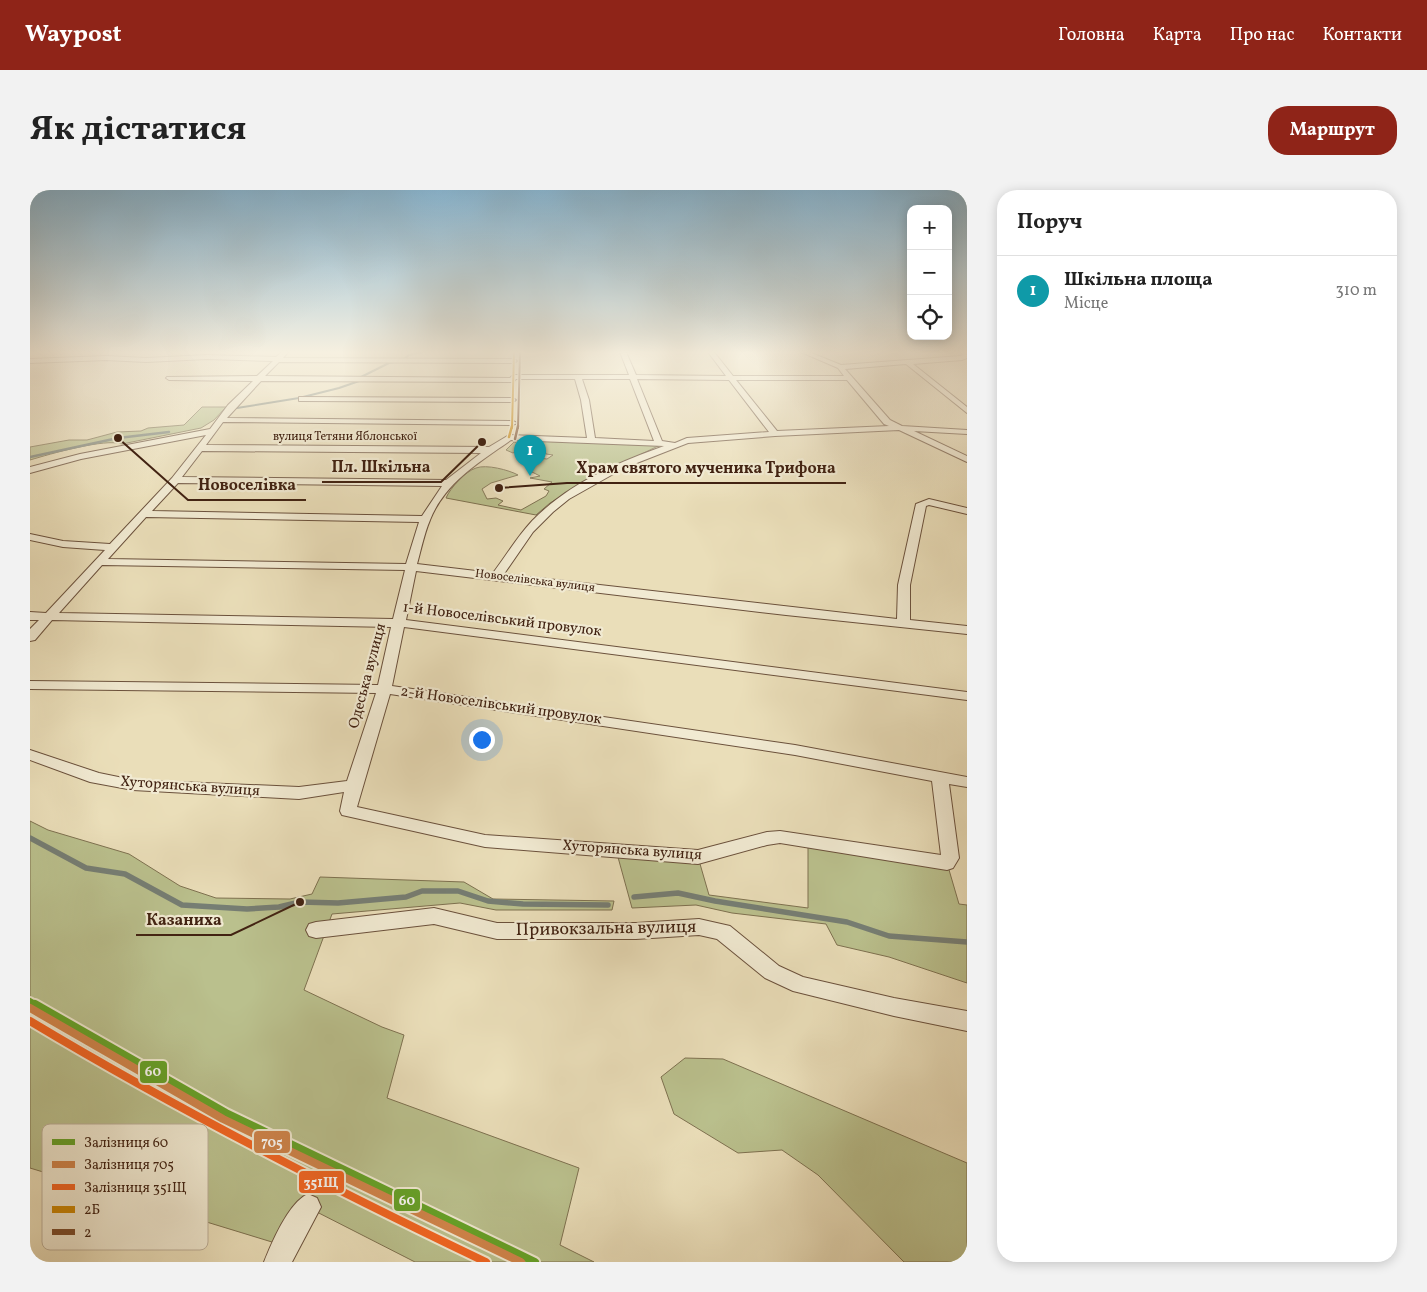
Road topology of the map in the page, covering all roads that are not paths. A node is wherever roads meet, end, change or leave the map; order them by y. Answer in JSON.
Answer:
{"nodes":[{"id":1,"x":239,"y":402,"type":"edge"},
{"id":2,"x":512,"y":402,"type":"edge"},
{"id":3,"x":585,"y":402,"type":"edge"},
{"id":4,"x":643,"y":402,"type":"edge"},
{"id":5,"x":750,"y":402,"type":"edge"},
{"id":6,"x":870,"y":402,"type":"edge"},
{"id":7,"x":956,"y":402,"type":"edge"},
{"id":8,"x":967,"y":411,"type":"edge"},
{"id":9,"x":221,"y":420,"type":"junction"},
{"id":10,"x":513,"y":423,"type":"junction"},
{"id":11,"x":899,"y":428,"type":"junction"},
{"id":12,"x":211,"y":430,"type":"junction"},
{"id":13,"x":967,"y":432,"type":"edge"},
{"id":14,"x":775,"y":434,"type":"junction"},
{"id":15,"x":509,"y":437,"type":"junction"},
{"id":16,"x":590,"y":440,"type":"junction"},
{"id":17,"x":659,"y":443,"type":"junction"},
{"id":18,"x":679,"y":444,"type":"junction"},
{"id":19,"x":200,"y":448,"type":"junction"},
{"id":20,"x":490,"y":450,"type":"junction"},
{"id":21,"x":967,"y":459,"type":"edge"},
{"id":22,"x":30,"y":470,"type":"edge"},
{"id":23,"x":174,"y":480,"type":"junction"},
{"id":24,"x":448,"y":482,"type":"junction"},
{"id":25,"x":967,"y":511,"type":"edge"},
{"id":26,"x":143,"y":514,"type":"junction"},
{"id":27,"x":425,"y":519,"type":"junction"},
{"id":28,"x":30,"y":537,"type":"edge"},
{"id":29,"x":113,"y":547,"type":"junction"},
{"id":30,"x":100,"y":562,"type":"junction"},
{"id":31,"x":412,"y":567,"type":"junction"},
{"id":32,"x":496,"y":577,"type":"junction"},
{"id":33,"x":30,"y":616,"type":"edge"},
{"id":34,"x":47,"y":616,"type":"junction"},
{"id":35,"x":399,"y":623,"type":"junction"},
{"id":36,"x":904,"y":623,"type":"junction"},
{"id":37,"x":967,"y":630,"type":"edge"},
{"id":38,"x":30,"y":637,"type":"edge"},
{"id":39,"x":30,"y":685,"type":"edge"},
{"id":40,"x":384,"y":689,"type":"junction"},
{"id":41,"x":967,"y":696,"type":"edge"},
{"id":42,"x":30,"y":755,"type":"edge"},
{"id":43,"x":940,"y":777,"type":"junction"},
{"id":44,"x":967,"y":782,"type":"edge"},
{"id":45,"x":354,"y":785,"type":"junction"},
{"id":46,"x":348,"y":811,"type":"joint"},
{"id":47,"x":316,"y":930,"type":"dead end"},
{"id":48,"x":967,"y":1021,"type":"edge"},
{"id":49,"x":308,"y":1208,"type":"dead end"},
{"id":50,"x":278,"y":1262,"type":"edge"}],
"edges":[{"from":1,"to":9,"type":"street"},
{"from":2,"to":10,"type":"street"},
{"from":3,"to":16,"type":"street"},
{"from":4,"to":17,"type":"street"},
{"from":5,"to":14,"type":"street"},
{"from":6,"to":11,"type":"street"},
{"from":7,"to":8,"type":"street"},
{"from":9,"to":10,"type":"street"},
{"from":9,"to":12,"type":"street"},
{"from":10,"to":15,"type":"street"},
{"from":11,"to":13,"type":"street"},
{"from":11,"to":14,"type":"street"},
{"from":11,"to":21,"type":"street"},
{"from":12,"to":19,"type":"street"},
{"from":12,"to":22,"type":"street"},
{"from":14,"to":18,"type":"street"},
{"from":15,"to":16,"type":"street"},
{"from":15,"to":20,"type":"street","name":"Одеська вулиця"},
{"from":16,"to":17,"type":"street"},
{"from":17,"to":18,"type":"street"},
{"from":18,"to":32,"type":"street"},
{"from":19,"to":20,"type":"street","name":"вулиця Тетяни Яблонської"},
{"from":19,"to":23,"type":"street"},
{"from":20,"to":24,"type":"street","name":"Одеська вулиця"},
{"from":23,"to":24,"type":"street"},
{"from":23,"to":26,"type":"street"},
{"from":24,"to":27,"type":"street","name":"Одеська вулиця"},
{"from":25,"to":36,"type":"street"},
{"from":26,"to":27,"type":"street"},
{"from":26,"to":29,"type":"street"},
{"from":27,"to":31,"type":"street","name":"Одеська вулиця"},
{"from":28,"to":29,"type":"street"},
{"from":29,"to":30,"type":"street"},
{"from":30,"to":31,"type":"street","name":"Новоселівська вулиця"},
{"from":30,"to":34,"type":"street"},
{"from":31,"to":32,"type":"street","name":"Новоселівська вулиця"},
{"from":31,"to":35,"type":"street","name":"Одеська вулиця"},
{"from":32,"to":36,"type":"street","name":"Новоселівська вулиця"},
{"from":33,"to":34,"type":"street","name":"1-й Новоселівський провулок"},
{"from":34,"to":35,"type":"street","name":"1-й Новоселівський провулок"},
{"from":34,"to":38,"type":"street"},
{"from":35,"to":40,"type":"street","name":"Одеська вулиця"},
{"from":35,"to":41,"type":"street","name":"1-й Новоселівський провулок"},
{"from":36,"to":37,"type":"street","name":"Новоселівська вулиця"},
{"from":39,"to":40,"type":"street","name":"2-й Новоселівський провулок"},
{"from":40,"to":43,"type":"street","name":"2-й Новоселівський провулок"},
{"from":40,"to":45,"type":"street","name":"Одеська вулиця"},
{"from":42,"to":45,"type":"street","name":"Хуторянська вулиця"},
{"from":43,"to":44,"type":"street","name":"2-й Новоселівський провулок"},
{"from":43,"to":46,"type":"street","name":"Хуторянська вулиця"},
{"from":45,"to":46,"type":"street","name":"Одеська вулиця"},
{"from":47,"to":48,"type":"street","name":"Привокзальна вулиця"},
{"from":49,"to":50,"type":"street"}]}
